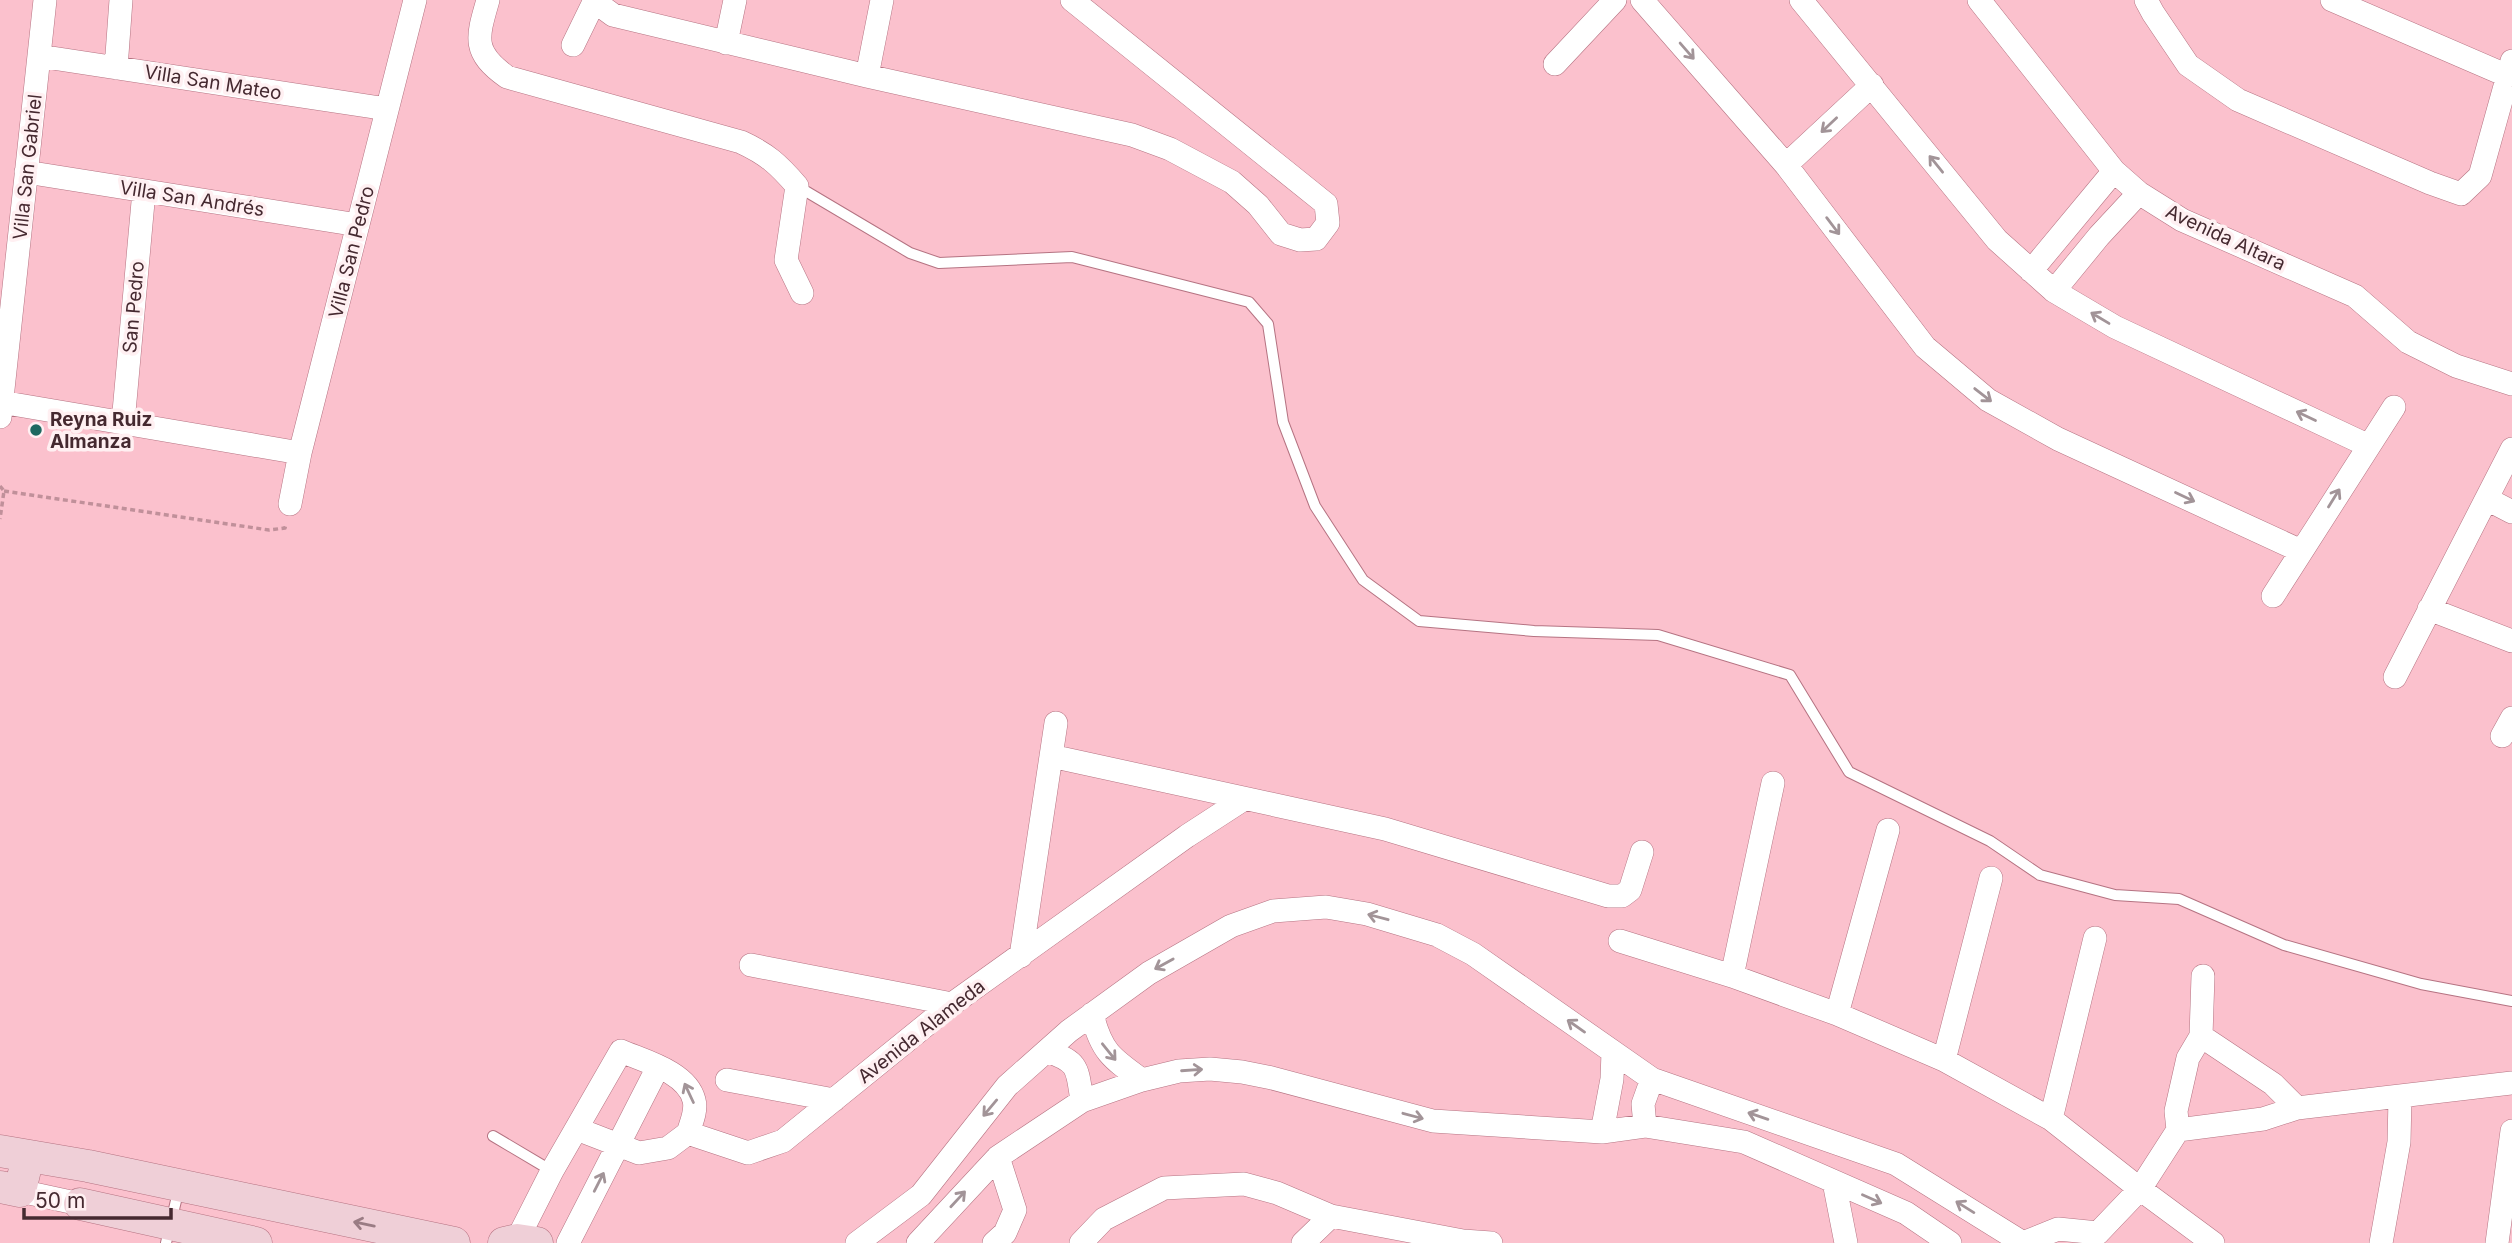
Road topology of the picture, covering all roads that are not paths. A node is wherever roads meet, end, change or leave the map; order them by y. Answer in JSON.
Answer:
{"nodes":[{"id":1,"x":45,"y":0,"type":"edge"},
{"id":2,"x":121,"y":0,"type":"edge"},
{"id":3,"x":415,"y":0,"type":"edge"},
{"id":4,"x":488,"y":0,"type":"edge"},
{"id":5,"x":735,"y":0,"type":"edge"},
{"id":6,"x":882,"y":0,"type":"edge"},
{"id":7,"x":1072,"y":0,"type":"edge"},
{"id":8,"x":1615,"y":0,"type":"edge"},
{"id":9,"x":1642,"y":0,"type":"edge"},
{"id":10,"x":1801,"y":0,"type":"edge"},
{"id":11,"x":1979,"y":0,"type":"edge"},
{"id":12,"x":2146,"y":0,"type":"edge"},
{"id":13,"x":2332,"y":0,"type":"edge"},
{"id":14,"x":595,"y":1,"type":"edge"},
{"id":15,"x":726,"y":43,"type":"junction"},
{"id":16,"x":573,"y":45,"type":"dead end"},
{"id":17,"x":39,"y":56,"type":"junction"},
{"id":18,"x":1555,"y":64,"type":"dead end"},
{"id":19,"x":116,"y":68,"type":"junction"},
{"id":20,"x":2510,"y":69,"type":"edge"},
{"id":21,"x":867,"y":76,"type":"junction"},
{"id":22,"x":1872,"y":85,"type":"junction"},
{"id":23,"x":387,"y":109,"type":"junction"},
{"id":24,"x":1786,"y":165,"type":"junction"},
{"id":25,"x":2115,"y":171,"type":"junction"},
{"id":26,"x":26,"y":172,"type":"junction"},
{"id":27,"x":797,"y":186,"type":"junction"},
{"id":28,"x":144,"y":191,"type":"junction"},
{"id":29,"x":2139,"y":193,"type":"junction"},
{"id":30,"x":2075,"y":220,"type":"junction"},
{"id":31,"x":358,"y":225,"type":"junction"},
{"id":32,"x":2099,"y":236,"type":"junction"},
{"id":33,"x":2031,"y":271,"type":"junction"},
{"id":34,"x":2054,"y":291,"type":"junction"},
{"id":35,"x":802,"y":293,"type":"dead end"},
{"id":36,"x":2512,"y":384,"type":"edge"},
{"id":37,"x":2394,"y":407,"type":"dead end"},
{"id":38,"x":1,"y":409,"type":"edge"},
{"id":39,"x":123,"y":423,"type":"junction"},
{"id":40,"x":2367,"y":445,"type":"junction"},
{"id":41,"x":2512,"y":449,"type":"edge"},
{"id":42,"x":300,"y":453,"type":"junction"},
{"id":43,"x":2487,"y":499,"type":"junction"},
{"id":44,"x":290,"y":504,"type":"dead end"},
{"id":45,"x":2512,"y":512,"type":"edge"},
{"id":46,"x":2301,"y":551,"type":"junction"},
{"id":47,"x":2273,"y":596,"type":"dead end"},
{"id":48,"x":2430,"y":609,"type":"junction"},
{"id":49,"x":2512,"y":641,"type":"edge"},
{"id":50,"x":2395,"y":677,"type":"dead end"},
{"id":51,"x":1056,"y":723,"type":"dead end"},
{"id":52,"x":1051,"y":756,"type":"junction"},
{"id":53,"x":1773,"y":783,"type":"dead end"},
{"id":54,"x":1244,"y":799,"type":"junction"},
{"id":55,"x":1888,"y":831,"type":"dead end"},
{"id":56,"x":1642,"y":852,"type":"dead end"},
{"id":57,"x":1991,"y":878,"type":"dead end"},
{"id":58,"x":2095,"y":939,"type":"dead end"},
{"id":59,"x":1620,"y":941,"type":"dead end"},
{"id":60,"x":1021,"y":956,"type":"junction"},
{"id":61,"x":751,"y":965,"type":"dead end"},
{"id":62,"x":1732,"y":976,"type":"junction"},
{"id":63,"x":2203,"y":976,"type":"dead end"},
{"id":64,"x":2512,"y":1001,"type":"edge"},
{"id":65,"x":951,"y":1004,"type":"junction"},
{"id":66,"x":1092,"y":1014,"type":"junction"},
{"id":67,"x":1838,"y":1014,"type":"junction"},
{"id":68,"x":2201,"y":1036,"type":"junction"},
{"id":69,"x":1047,"y":1051,"type":"junction"},
{"id":70,"x":1613,"y":1052,"type":"junction"},
{"id":71,"x":1944,"y":1060,"type":"junction"},
{"id":72,"x":658,"y":1067,"type":"junction"},
{"id":73,"x":1652,"y":1079,"type":"junction"},
{"id":74,"x":727,"y":1080,"type":"dead end"},
{"id":75,"x":1142,"y":1080,"type":"junction"},
{"id":76,"x":2512,"y":1083,"type":"edge"},
{"id":77,"x":2400,"y":1098,"type":"junction"},
{"id":78,"x":834,"y":1100,"type":"junction"},
{"id":79,"x":1082,"y":1101,"type":"junction"},
{"id":80,"x":2297,"y":1108,"type":"junction"},
{"id":81,"x":2051,"y":1119,"type":"junction"},
{"id":82,"x":1645,"y":1126,"type":"junction"},
{"id":83,"x":577,"y":1129,"type":"junction"},
{"id":84,"x":2178,"y":1130,"type":"junction"},
{"id":85,"x":2512,"y":1131,"type":"edge"},
{"id":86,"x":1602,"y":1132,"type":"junction"},
{"id":87,"x":688,"y":1133,"type":"junction"},
{"id":88,"x":493,"y":1136,"type":"dead end"},
{"id":89,"x":617,"y":1146,"type":"junction"},
{"id":90,"x":14,"y":1154,"type":"edge"},
{"id":91,"x":998,"y":1157,"type":"junction"},
{"id":92,"x":552,"y":1171,"type":"junction"},
{"id":93,"x":1834,"y":1182,"type":"junction"},
{"id":94,"x":10,"y":1189,"type":"edge"},
{"id":95,"x":2140,"y":1189,"type":"junction"},
{"id":96,"x":80,"y":1204,"type":"joint"},
{"id":97,"x":1331,"y":1216,"type":"junction"},
{"id":98,"x":188,"y":1217,"type":"edge"},
{"id":99,"x":1923,"y":1236,"type":"edge"},
{"id":100,"x":2101,"y":1238,"type":"edge"},
{"id":101,"x":520,"y":1242,"type":"edge"},
{"id":102,"x":997,"y":1242,"type":"edge"},
{"id":103,"x":1462,"y":1242,"type":"edge"},
{"id":104,"x":256,"y":1243,"type":"edge"},
{"id":105,"x":454,"y":1243,"type":"edge"},
{"id":106,"x":568,"y":1243,"type":"edge"},
{"id":107,"x":857,"y":1243,"type":"edge"},
{"id":108,"x":918,"y":1243,"type":"edge"},
{"id":109,"x":1081,"y":1243,"type":"edge"},
{"id":110,"x":1303,"y":1243,"type":"edge"},
{"id":111,"x":1491,"y":1243,"type":"edge"},
{"id":112,"x":1846,"y":1243,"type":"edge"},
{"id":113,"x":1950,"y":1243,"type":"edge"},
{"id":114,"x":2023,"y":1243,"type":"edge"},
{"id":115,"x":2213,"y":1243,"type":"edge"},
{"id":116,"x":2381,"y":1243,"type":"edge"},
{"id":117,"x":2497,"y":1243,"type":"edge"}],
"edges":[{"from":1,"to":17,"type":"street","name":"Villa San Gabriel"},
{"from":2,"to":19,"type":"street"},
{"from":3,"to":23,"type":"street","name":"Villa San Pedro"},
{"from":4,"to":27,"type":"street"},
{"from":5,"to":15,"type":"street"},
{"from":6,"to":21,"type":"street"},
{"from":7,"to":21,"type":"street"},
{"from":8,"to":18,"type":"street"},
{"from":9,"to":24,"type":"street","one_way":true},
{"from":10,"to":22,"type":"street"},
{"from":11,"to":25,"type":"street","name":"Avenida Altara"},
{"from":12,"to":20,"type":"street"},
{"from":13,"to":20,"type":"street"},
{"from":14,"to":15,"type":"street"},
{"from":14,"to":16,"type":"street"},
{"from":15,"to":21,"type":"street"},
{"from":17,"to":19,"type":"street","name":"Villa San Mateo"},
{"from":17,"to":26,"type":"street","name":"Villa San Gabriel"},
{"from":19,"to":23,"type":"street","name":"Villa San Mateo"},
{"from":22,"to":24,"type":"street","one_way":true},
{"from":33,"to":22,"type":"street","one_way":true},
{"from":23,"to":31,"type":"street","name":"Villa San Pedro"},
{"from":24,"to":46,"type":"street","one_way":true},
{"from":25,"to":29,"type":"street","name":"Avenida Altara"},
{"from":25,"to":30,"type":"street"},
{"from":26,"to":28,"type":"street","name":"Villa San Andrés"},
{"from":26,"to":38,"type":"street","name":"Villa San Gabriel"},
{"from":27,"to":35,"type":"street"},
{"from":27,"to":64,"type":"lane"},
{"from":28,"to":31,"type":"street","name":"Villa San Andrés"},
{"from":28,"to":39,"type":"street","name":"San Pedro"},
{"from":29,"to":32,"type":"street"},
{"from":29,"to":36,"type":"street","name":"Avenida Altara"},
{"from":30,"to":32,"type":"street"},
{"from":30,"to":33,"type":"street"},
{"from":31,"to":42,"type":"street","name":"Villa San Pedro"},
{"from":32,"to":34,"type":"street"},
{"from":33,"to":34,"type":"street"},
{"from":40,"to":34,"type":"street","one_way":true},
{"from":37,"to":40,"type":"street"},
{"from":38,"to":39,"type":"street"},
{"from":39,"to":42,"type":"street"},
{"from":46,"to":40,"type":"street","one_way":true},
{"from":41,"to":43,"type":"street"},
{"from":42,"to":44,"type":"street","name":"Villa San Pedro"},
{"from":43,"to":45,"type":"street"},
{"from":43,"to":48,"type":"street"},
{"from":46,"to":47,"type":"street"},
{"from":48,"to":49,"type":"street"},
{"from":48,"to":50,"type":"street"},
{"from":51,"to":52,"type":"street"},
{"from":52,"to":54,"type":"street"},
{"from":52,"to":60,"type":"street"},
{"from":53,"to":62,"type":"street"},
{"from":54,"to":56,"type":"street"},
{"from":54,"to":60,"type":"street","name":"Avenida Alameda"},
{"from":55,"to":67,"type":"street"},
{"from":57,"to":71,"type":"street"},
{"from":58,"to":81,"type":"street"},
{"from":59,"to":62,"type":"street"},
{"from":60,"to":65,"type":"street","name":"Avenida Alameda"},
{"from":61,"to":65,"type":"street"},
{"from":62,"to":67,"type":"street"},
{"from":63,"to":68,"type":"street"},
{"from":65,"to":78,"type":"street","name":"Avenida Alameda"},
{"from":66,"to":69,"type":"street"},
{"from":70,"to":66,"type":"street","one_way":true},
{"from":66,"to":75,"type":"street","one_way":true},
{"from":67,"to":71,"type":"street"},
{"from":68,"to":80,"type":"street"},
{"from":68,"to":84,"type":"street"},
{"from":69,"to":79,"type":"street"},
{"from":69,"to":107,"type":"street","one_way":true},
{"from":70,"to":73,"type":"street"},
{"from":70,"to":86,"type":"street"},
{"from":71,"to":81,"type":"street"},
{"from":72,"to":83,"type":"street"},
{"from":87,"to":72,"type":"street","one_way":true},
{"from":72,"to":89,"type":"street"},
{"from":73,"to":82,"type":"street"},
{"from":114,"to":73,"type":"street","one_way":true},
{"from":74,"to":78,"type":"street"},
{"from":75,"to":79,"type":"street"},
{"from":75,"to":86,"type":"street","one_way":true},
{"from":76,"to":77,"type":"street"},
{"from":77,"to":80,"type":"street"},
{"from":77,"to":116,"type":"street"},
{"from":78,"to":87,"type":"street","name":"Avenida Alameda"},
{"from":79,"to":91,"type":"street"},
{"from":80,"to":84,"type":"street"},
{"from":81,"to":95,"type":"street"},
{"from":82,"to":86,"type":"street"},
{"from":82,"to":93,"type":"street"},
{"from":83,"to":89,"type":"street"},
{"from":83,"to":92,"type":"street"},
{"from":84,"to":95,"type":"street"},
{"from":85,"to":117,"type":"street"},
{"from":87,"to":89,"type":"street"},
{"from":88,"to":92,"type":"lane"},
{"from":106,"to":89,"type":"street","one_way":true},
{"from":90,"to":94,"type":"street"},
{"from":90,"to":98,"type":"street"},
{"from":91,"to":102,"type":"street"},
{"from":108,"to":91,"type":"street","one_way":true},
{"from":92,"to":101,"type":"street"},
{"from":93,"to":99,"type":"street","one_way":true},
{"from":93,"to":112,"type":"street"},
{"from":94,"to":96,"type":"street"},
{"from":95,"to":100,"type":"street"},
{"from":95,"to":115,"type":"street"},
{"from":96,"to":98,"type":"street"},
{"from":97,"to":103,"type":"street"},
{"from":97,"to":109,"type":"street"},
{"from":97,"to":110,"type":"street"},
{"from":98,"to":104,"type":"street"},
{"from":105,"to":98,"type":"street","one_way":true},
{"from":99,"to":113,"type":"street"},
{"from":100,"to":114,"type":"street"},
{"from":103,"to":111,"type":"street"}]}
